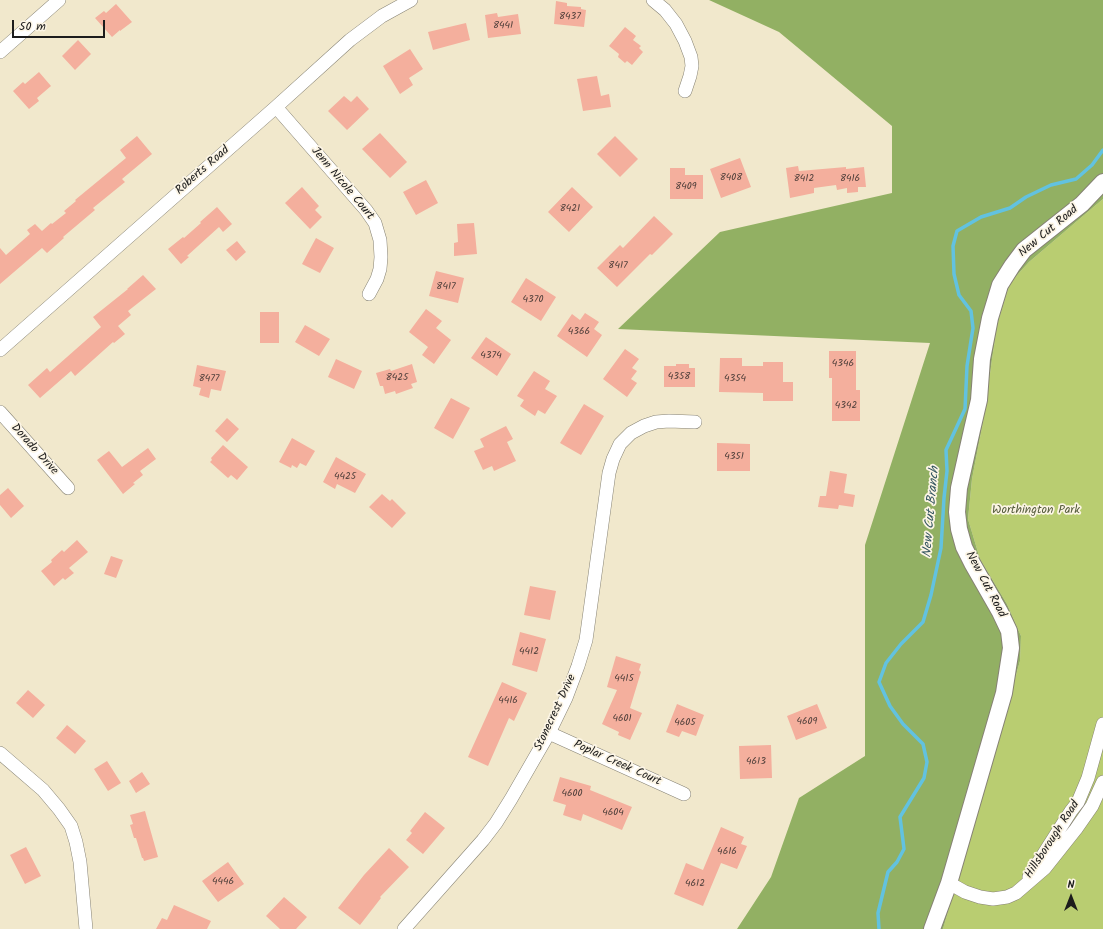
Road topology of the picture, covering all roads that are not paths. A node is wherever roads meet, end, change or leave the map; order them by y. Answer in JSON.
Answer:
{"nodes":[{"id":1,"x":59,"y":0,"type":"edge"},
{"id":2,"x":411,"y":0,"type":"edge"},
{"id":3,"x":652,"y":0,"type":"edge"},
{"id":4,"x":0,"y":52,"type":"edge"},
{"id":5,"x":685,"y":91,"type":"dead end"},
{"id":6,"x":276,"y":106,"type":"junction"},
{"id":7,"x":1103,"y":182,"type":"edge"},
{"id":8,"x":369,"y":294,"type":"dead end"},
{"id":9,"x":0,"y":350,"type":"edge"},
{"id":10,"x":0,"y":412,"type":"edge"},
{"id":11,"x":695,"y":422,"type":"dead end"},
{"id":12,"x":68,"y":488,"type":"dead end"},
{"id":13,"x":1103,"y":724,"type":"edge"},
{"id":14,"x":549,"y":733,"type":"junction"},
{"id":15,"x":0,"y":753,"type":"edge"},
{"id":16,"x":1103,"y":782,"type":"edge"},
{"id":17,"x":684,"y":794,"type":"dead end"},
{"id":18,"x":949,"y":883,"type":"junction"},
{"id":19,"x":1023,"y":886,"type":"junction"},
{"id":20,"x":86,"y":929,"type":"edge"},
{"id":21,"x":404,"y":929,"type":"edge"},
{"id":22,"x":932,"y":929,"type":"edge"}],
"edges":[{"from":1,"to":4,"type":"street"},
{"from":2,"to":6,"type":"street","name":"Roberts Road"},
{"from":3,"to":5,"type":"street"},
{"from":6,"to":8,"type":"street","name":"Jenn Nicole Court"},
{"from":6,"to":9,"type":"street","name":"Roberts Road"},
{"from":7,"to":18,"type":"street","name":"New Cut Road"},
{"from":10,"to":12,"type":"street","name":"Dorado Drive"},
{"from":11,"to":14,"type":"street","name":"Stonecrest Drive"},
{"from":13,"to":19,"type":"street","name":"Hillsborough Road"},
{"from":14,"to":17,"type":"street","name":"Poplar Creek Court"},
{"from":14,"to":21,"type":"street","name":"Stonecrest Drive"},
{"from":15,"to":20,"type":"street"},
{"from":16,"to":19,"type":"street","name":"Hillsborough Road"},
{"from":18,"to":19,"type":"street","name":"Hillsborough Road"},
{"from":18,"to":22,"type":"street","name":"New Cut Road"}]}
